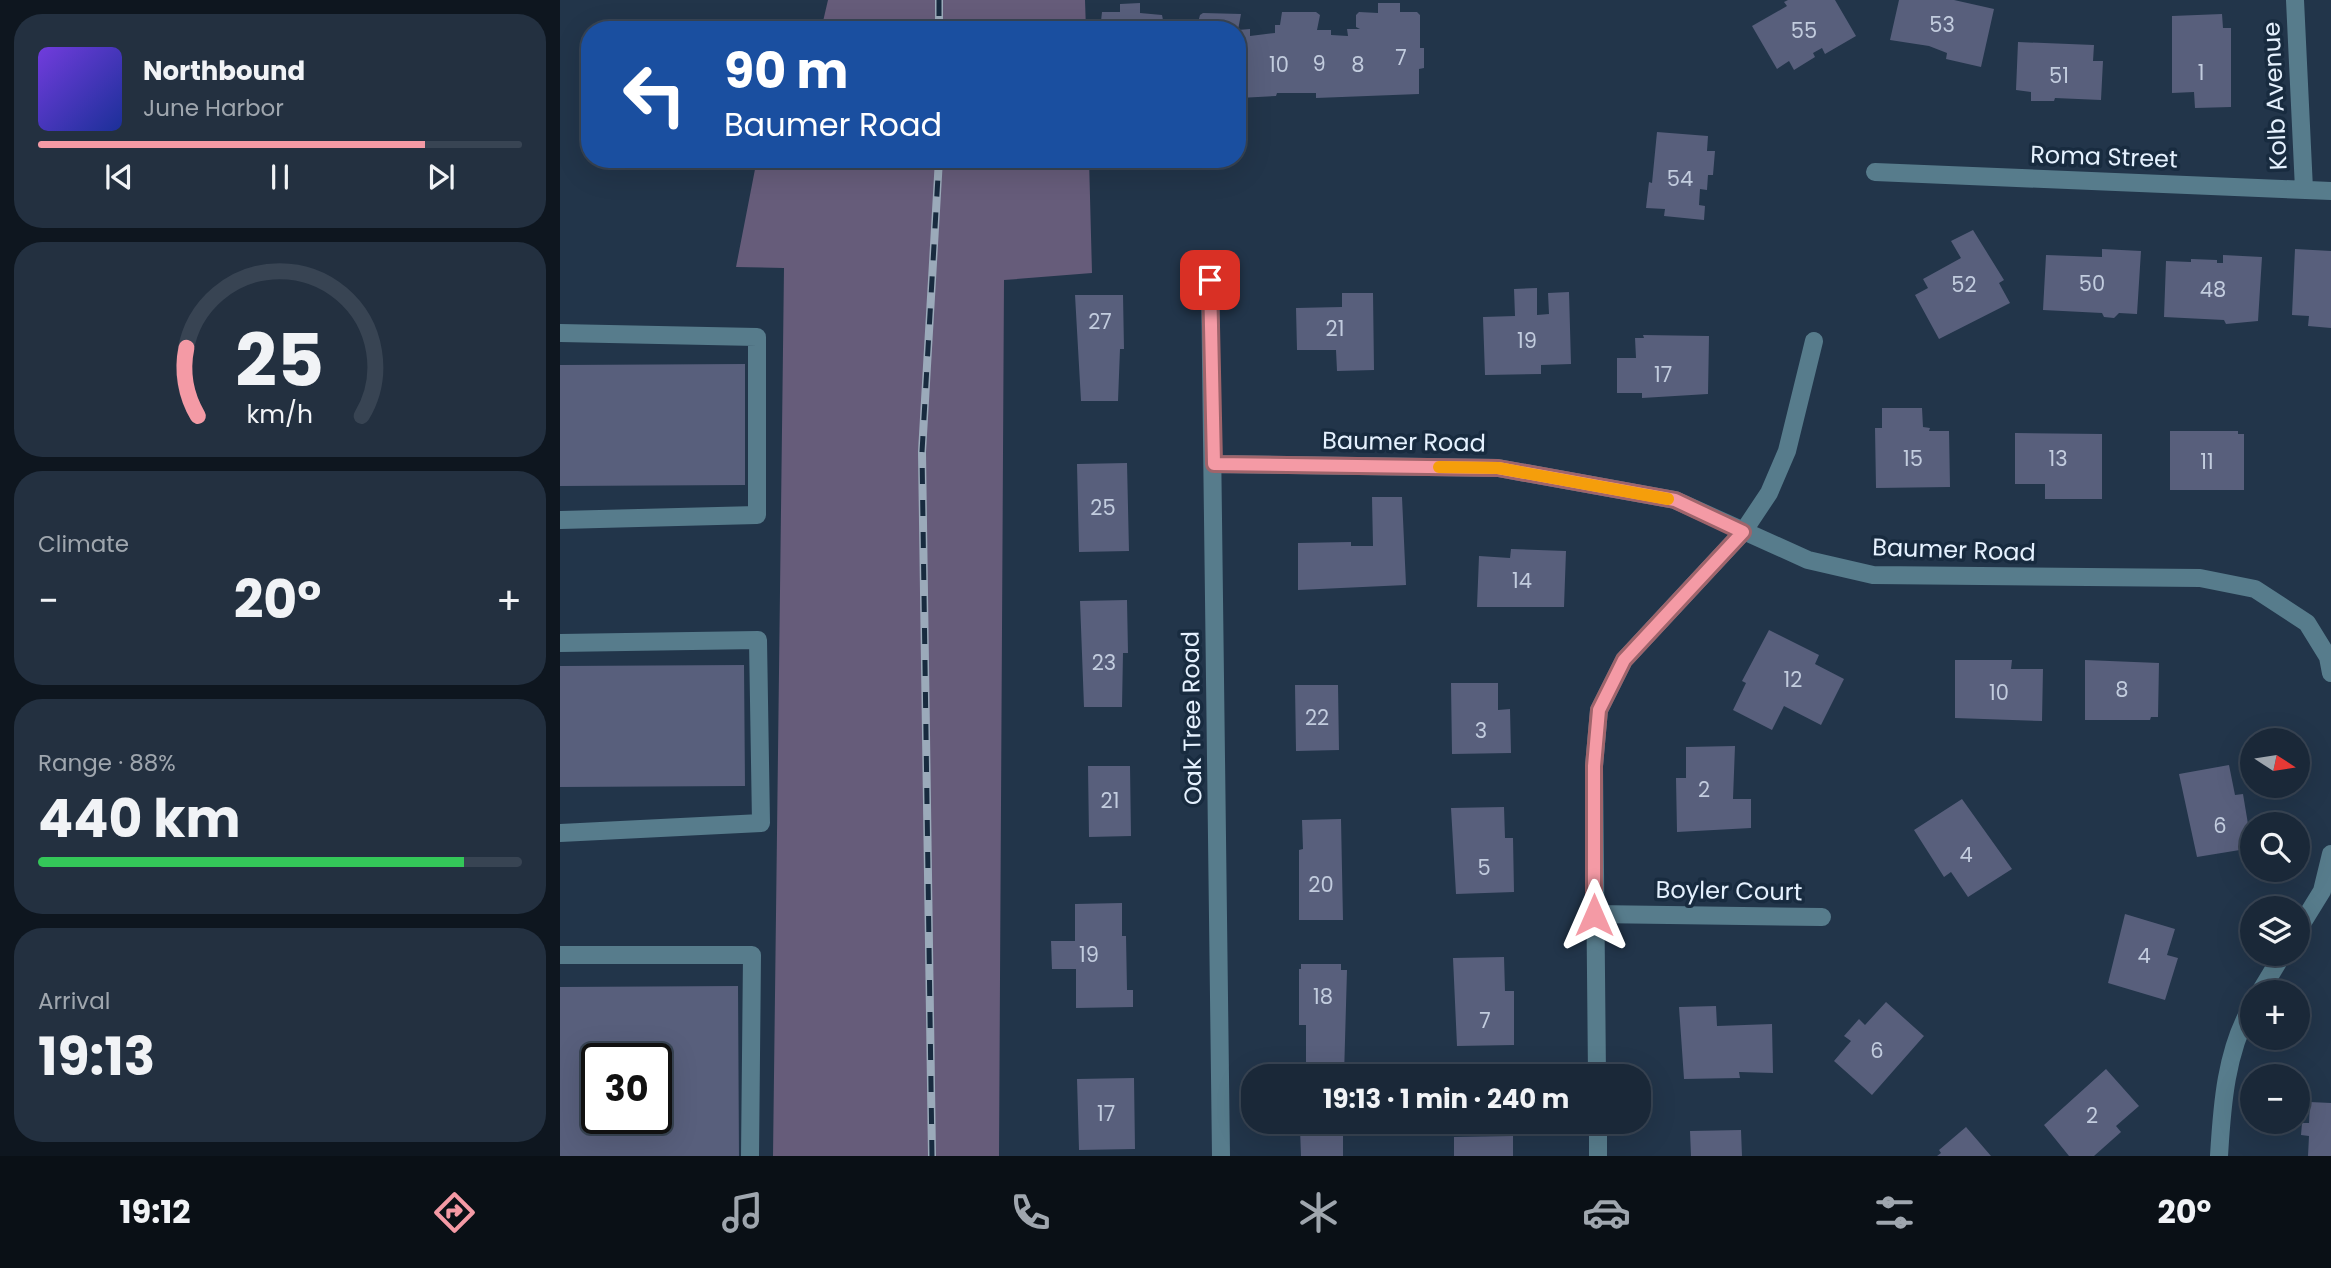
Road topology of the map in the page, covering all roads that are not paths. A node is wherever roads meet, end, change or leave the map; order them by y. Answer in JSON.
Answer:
{"nodes":[{"id":1,"x":2295,"y":0,"type":"edge"},
{"id":2,"x":1875,"y":172,"type":"dead end"},
{"id":3,"x":2304,"y":190,"type":"junction"},
{"id":4,"x":2331,"y":191,"type":"edge"},
{"id":5,"x":1210,"y":280,"type":"dead end"},
{"id":6,"x":560,"y":333,"type":"edge"},
{"id":7,"x":1814,"y":341,"type":"dead end"},
{"id":8,"x":1214,"y":464,"type":"junction"},
{"id":9,"x":560,"y":520,"type":"edge"},
{"id":10,"x":1743,"y":532,"type":"junction"},
{"id":11,"x":560,"y":643,"type":"edge"},
{"id":12,"x":2331,"y":673,"type":"edge"},
{"id":13,"x":560,"y":833,"type":"edge"},
{"id":14,"x":2331,"y":854,"type":"edge"},
{"id":15,"x":2310,"y":910,"type":"edge"},
{"id":16,"x":1594,"y":915,"type":"junction"},
{"id":17,"x":1822,"y":917,"type":"dead end"},
{"id":18,"x":560,"y":955,"type":"edge"},
{"id":19,"x":2240,"y":1025,"type":"edge"},
{"id":20,"x":1597,"y":1064,"type":"edge"},
{"id":21,"x":1598,"y":1134,"type":"edge"},
{"id":22,"x":750,"y":1156,"type":"edge"},
{"id":23,"x":1221,"y":1156,"type":"edge"},
{"id":24,"x":1598,"y":1156,"type":"edge"},
{"id":25,"x":2219,"y":1156,"type":"edge"}],
"edges":[{"from":1,"to":3,"type":"street","name":"Kolb Avenue"},
{"from":2,"to":3,"type":"street","name":"Roma Street"},
{"from":3,"to":4,"type":"street","name":"Roma Street"},
{"from":5,"to":8,"type":"street","name":"Oak Tree Road"},
{"from":6,"to":9,"type":"street"},
{"from":7,"to":10,"type":"street"},
{"from":8,"to":10,"type":"street","name":"Baumer Road"},
{"from":8,"to":23,"type":"street","name":"Oak Tree Road"},
{"from":10,"to":12,"type":"street","name":"Baumer Road"},
{"from":10,"to":16,"type":"street"},
{"from":11,"to":13,"type":"street"},
{"from":14,"to":15,"type":"street"},
{"from":16,"to":17,"type":"street","name":"Boyler Court"},
{"from":16,"to":20,"type":"street"},
{"from":18,"to":22,"type":"street"},
{"from":19,"to":25,"type":"street"},
{"from":21,"to":24,"type":"street"}]}
